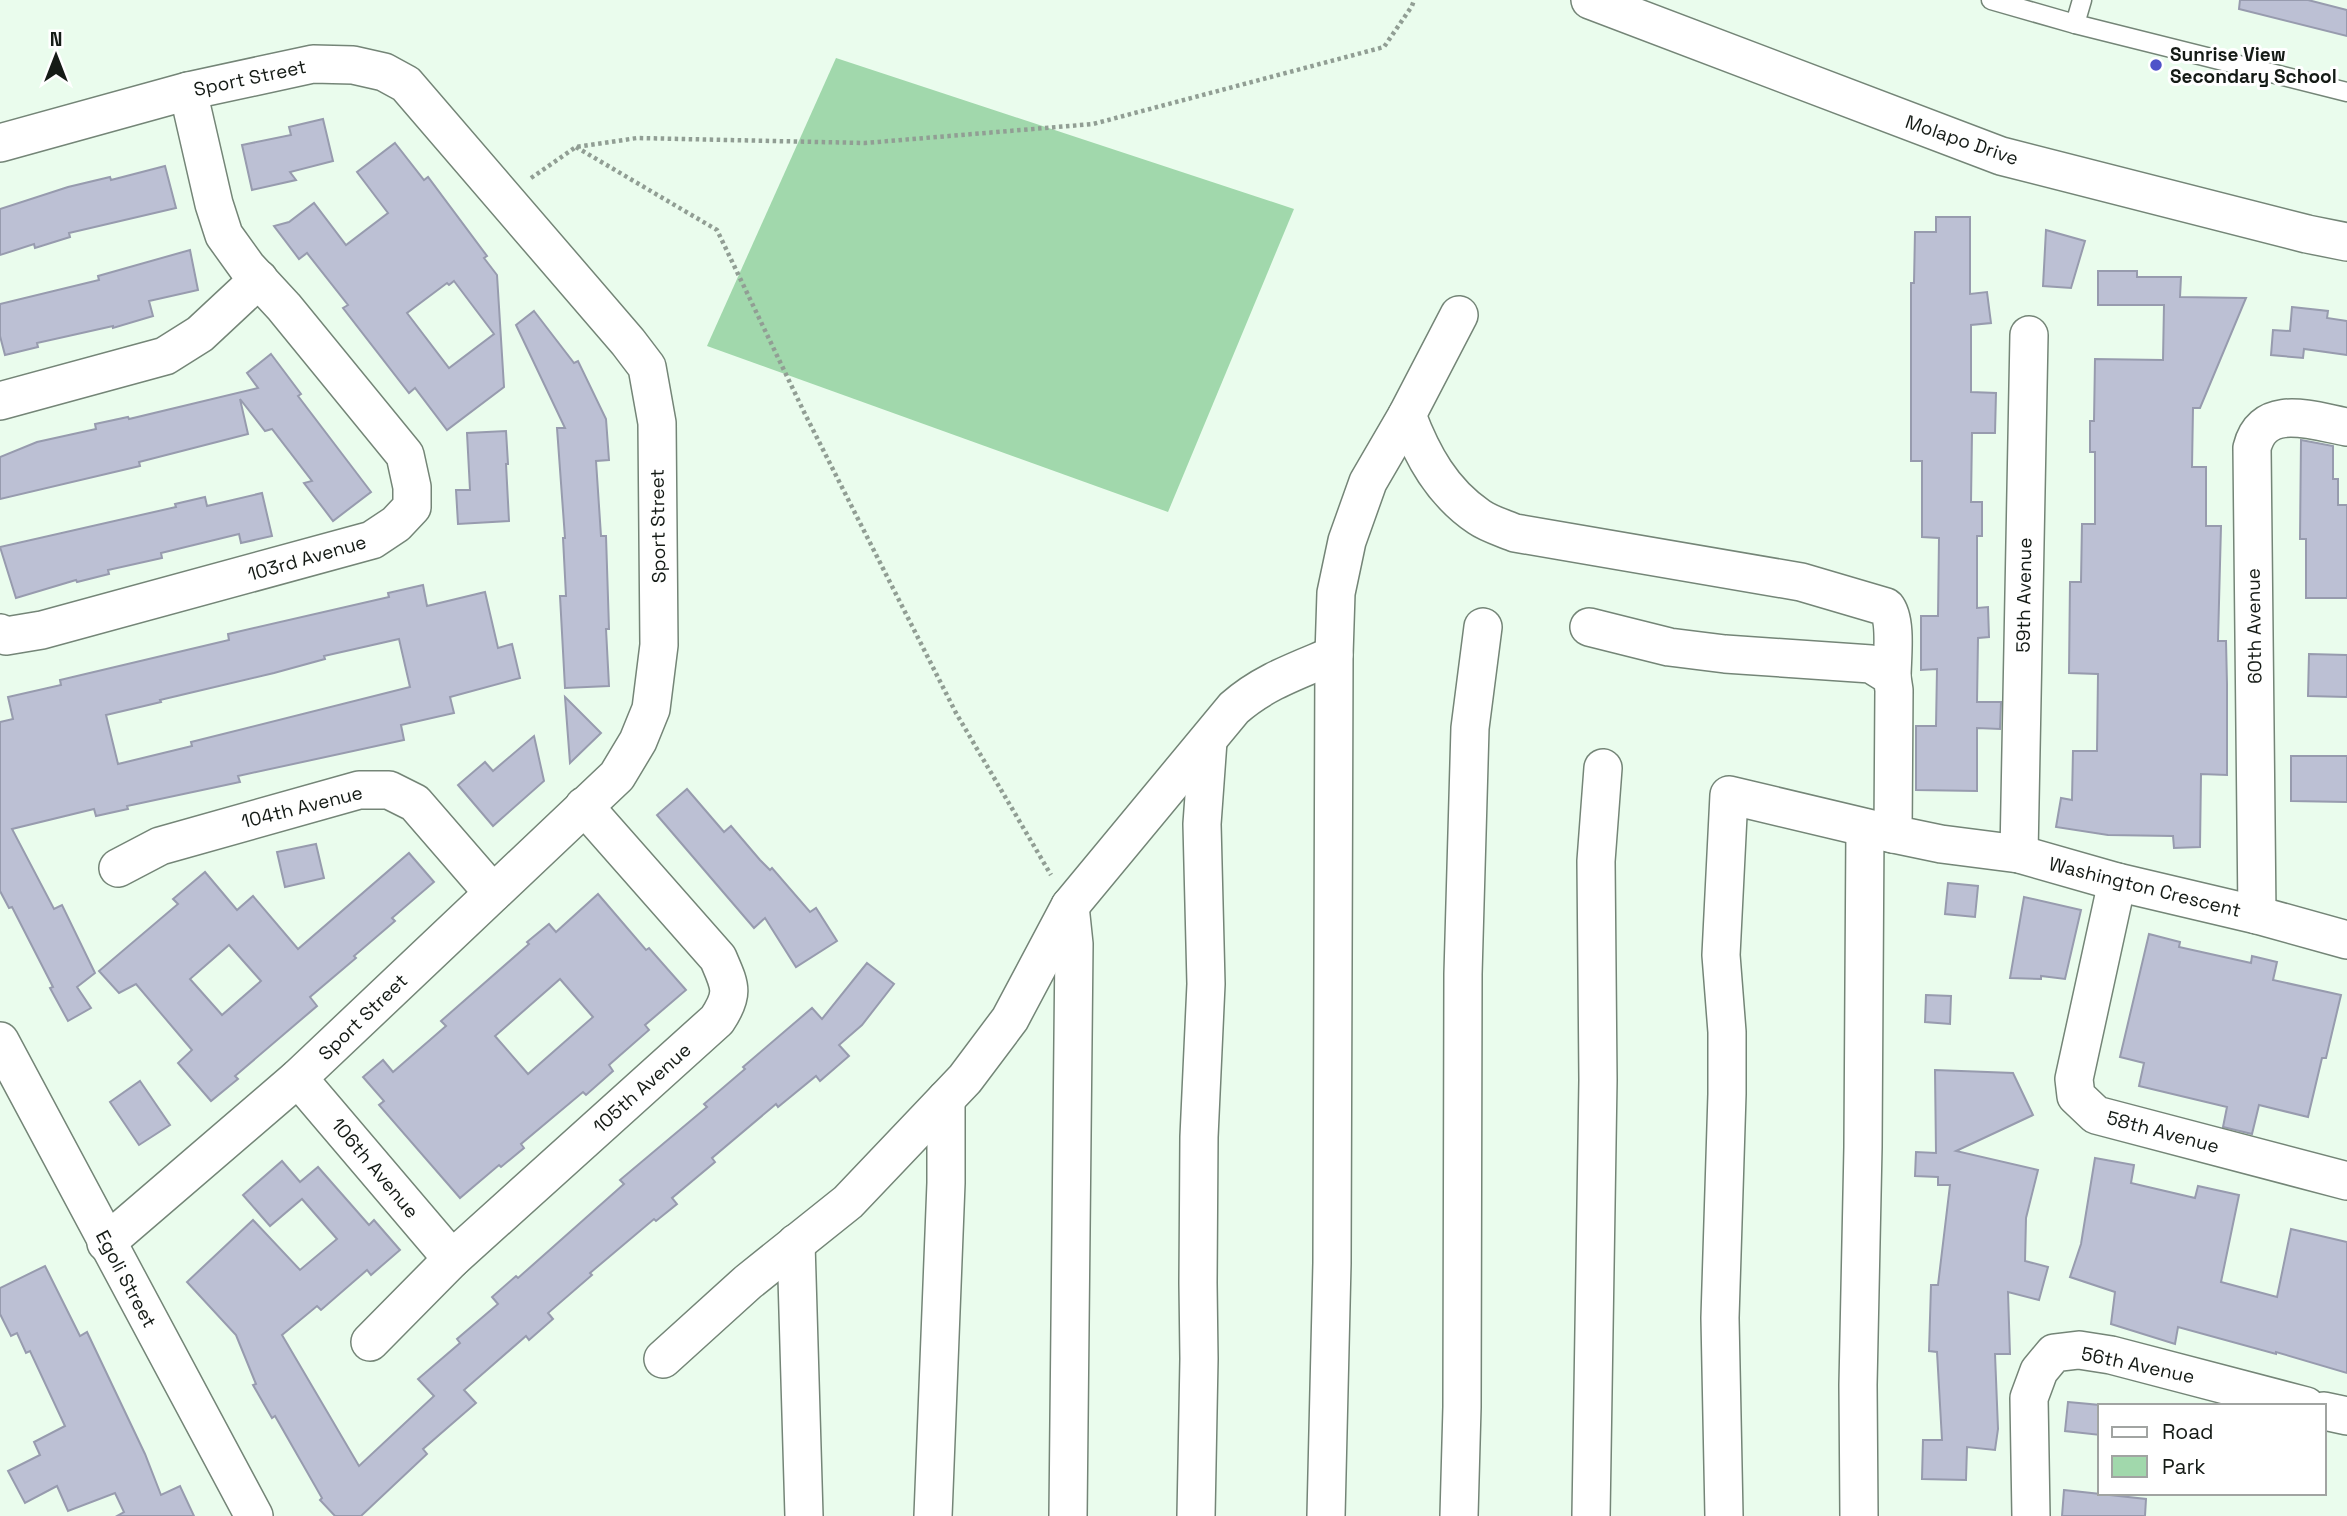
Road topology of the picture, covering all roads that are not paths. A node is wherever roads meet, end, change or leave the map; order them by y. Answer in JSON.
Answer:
{"nodes":[{"id":1,"x":1590,"y":0,"type":"edge"},
{"id":2,"x":1991,"y":0,"type":"edge"},
{"id":3,"x":2082,"y":0,"type":"edge"},
{"id":4,"x":2076,"y":24,"type":"junction"},
{"id":5,"x":188,"y":91,"type":"junction"},
{"id":6,"x":2347,"y":92,"type":"edge"},
{"id":7,"x":0,"y":142,"type":"edge"},
{"id":8,"x":2347,"y":242,"type":"edge"},
{"id":9,"x":259,"y":279,"type":"junction"},
{"id":10,"x":1459,"y":315,"type":"dead end"},
{"id":11,"x":2029,"y":335,"type":"dead end"},
{"id":12,"x":0,"y":401,"type":"edge"},
{"id":13,"x":1406,"y":415,"type":"junction"},
{"id":14,"x":2347,"y":427,"type":"edge"},
{"id":15,"x":1483,"y":627,"type":"dead end"},
{"id":16,"x":1589,"y":627,"type":"dead end"},
{"id":17,"x":0,"y":633,"type":"edge"},
{"id":18,"x":1334,"y":655,"type":"junction"},
{"id":19,"x":1892,"y":677,"type":"junction"},
{"id":20,"x":1208,"y":741,"type":"junction"},
{"id":21,"x":1603,"y":768,"type":"dead end"},
{"id":22,"x":584,"y":806,"type":"junction"},
{"id":23,"x":1879,"y":831,"type":"junction"},
{"id":24,"x":2019,"y":854,"type":"junction"},
{"id":25,"x":118,"y":868,"type":"dead end"},
{"id":26,"x":2117,"y":882,"type":"junction"},
{"id":27,"x":493,"y":893,"type":"junction"},
{"id":28,"x":1070,"y":906,"type":"junction"},
{"id":29,"x":2257,"y":915,"type":"junction"},
{"id":30,"x":2347,"y":940,"type":"edge"},
{"id":31,"x":0,"y":1041,"type":"edge"},
{"id":32,"x":298,"y":1078,"type":"junction"},
{"id":33,"x":946,"y":1099,"type":"junction"},
{"id":34,"x":2347,"y":1181,"type":"edge"},
{"id":35,"x":106,"y":1243,"type":"junction"},
{"id":36,"x":796,"y":1243,"type":"junction"},
{"id":37,"x":452,"y":1259,"type":"junction"},
{"id":38,"x":370,"y":1342,"type":"dead end"},
{"id":39,"x":663,"y":1359,"type":"dead end"},
{"id":40,"x":2298,"y":1404,"type":"edge"},
{"id":41,"x":2326,"y":1411,"type":"edge"},
{"id":42,"x":2347,"y":1416,"type":"edge"},
{"id":43,"x":254,"y":1516,"type":"edge"},
{"id":44,"x":804,"y":1516,"type":"edge"},
{"id":45,"x":933,"y":1516,"type":"edge"},
{"id":46,"x":1068,"y":1516,"type":"edge"},
{"id":47,"x":1196,"y":1516,"type":"edge"},
{"id":48,"x":1326,"y":1516,"type":"edge"},
{"id":49,"x":1459,"y":1516,"type":"edge"},
{"id":50,"x":1591,"y":1516,"type":"edge"},
{"id":51,"x":1724,"y":1516,"type":"edge"},
{"id":52,"x":1859,"y":1516,"type":"edge"},
{"id":53,"x":2031,"y":1516,"type":"edge"}],
"edges":[{"from":1,"to":8,"type":"street","name":"Molapo Drive"},
{"from":2,"to":4,"type":"lane"},
{"from":3,"to":4,"type":"lane"},
{"from":4,"to":6,"type":"lane"},
{"from":5,"to":7,"type":"street","name":"Sport Street"},
{"from":5,"to":9,"type":"street","name":"103rd Avenue"},
{"from":5,"to":22,"type":"street","name":"Sport Street"},
{"from":9,"to":12,"type":"street"},
{"from":9,"to":17,"type":"street","name":"103rd Avenue"},
{"from":10,"to":13,"type":"street"},
{"from":11,"to":24,"type":"street","name":"59th Avenue"},
{"from":13,"to":18,"type":"street"},
{"from":13,"to":19,"type":"street"},
{"from":14,"to":29,"type":"street","name":"60th Avenue"},
{"from":15,"to":49,"type":"street"},
{"from":16,"to":19,"type":"street"},
{"from":18,"to":20,"type":"street"},
{"from":18,"to":48,"type":"street"},
{"from":19,"to":23,"type":"street"},
{"from":20,"to":28,"type":"street"},
{"from":20,"to":47,"type":"street"},
{"from":21,"to":50,"type":"street"},
{"from":22,"to":27,"type":"street","name":"Sport Street"},
{"from":22,"to":37,"type":"street","name":"105th Avenue"},
{"from":23,"to":24,"type":"street","name":"Washington Crescent"},
{"from":23,"to":51,"type":"street","name":"Washington Crescent"},
{"from":23,"to":52,"type":"street"},
{"from":24,"to":26,"type":"street","name":"Washington Crescent"},
{"from":25,"to":27,"type":"street","name":"104th Avenue"},
{"from":26,"to":29,"type":"street","name":"Washington Crescent"},
{"from":26,"to":34,"type":"street","name":"58th Avenue"},
{"from":27,"to":32,"type":"street","name":"Sport Street"},
{"from":28,"to":33,"type":"street"},
{"from":28,"to":46,"type":"street"},
{"from":29,"to":30,"type":"street","name":"Washington Crescent"},
{"from":31,"to":35,"type":"street","name":"Egoli Street"},
{"from":32,"to":35,"type":"street","name":"Sport Street"},
{"from":32,"to":37,"type":"street","name":"106th Avenue"},
{"from":33,"to":36,"type":"street"},
{"from":33,"to":45,"type":"street"},
{"from":35,"to":43,"type":"street","name":"Egoli Street"},
{"from":36,"to":39,"type":"street"},
{"from":36,"to":44,"type":"street"},
{"from":37,"to":38,"type":"street","name":"105th Avenue"},
{"from":40,"to":53,"type":"street","name":"56th Avenue"},
{"from":41,"to":42,"type":"street"}]}
